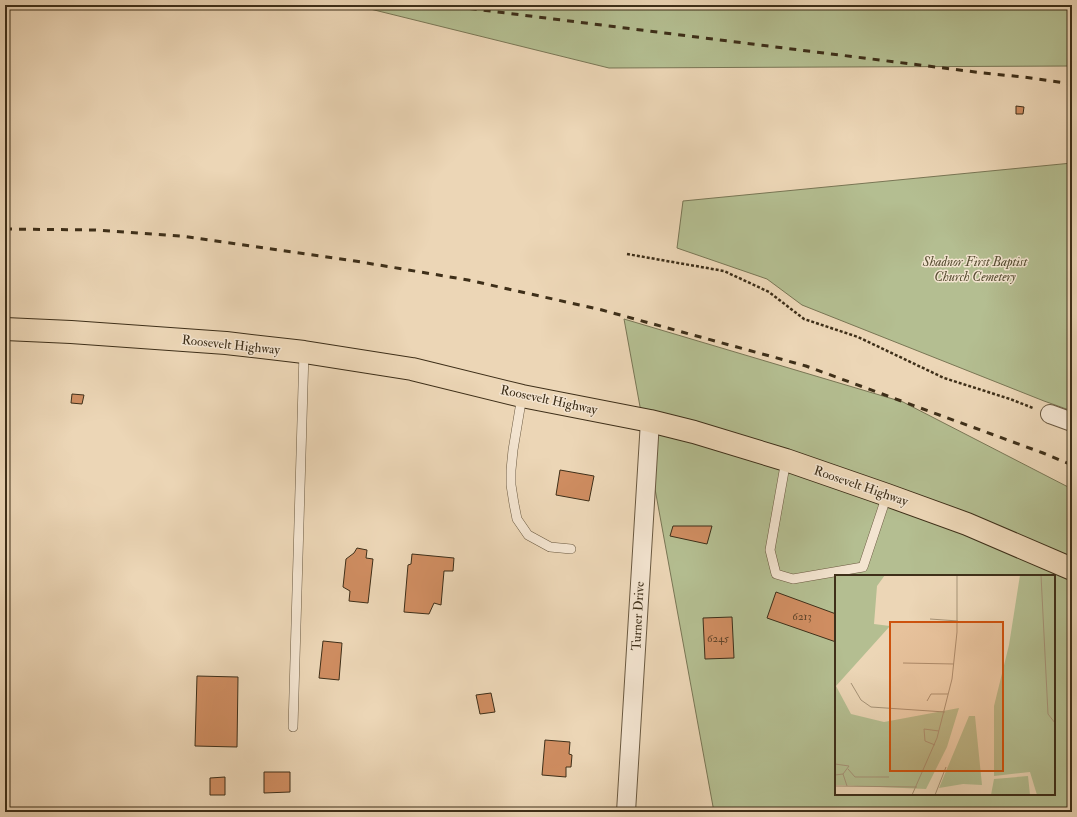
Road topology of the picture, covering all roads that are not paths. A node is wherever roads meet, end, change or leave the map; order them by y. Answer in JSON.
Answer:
{"nodes":[{"id":1,"x":5,"y":329,"type":"edge"},
{"id":2,"x":304,"y":352,"type":"junction"},
{"id":3,"x":522,"y":396,"type":"junction"},
{"id":4,"x":1050,"y":414,"type":"road end"},
{"id":5,"x":650,"y":421,"type":"junction"},
{"id":6,"x":1072,"y":422,"type":"edge"},
{"id":7,"x":786,"y":460,"type":"junction"},
{"id":8,"x":887,"y":495,"type":"junction"},
{"id":9,"x":571,"y":549,"type":"dead end"},
{"id":10,"x":1072,"y":569,"type":"edge"},
{"id":11,"x":293,"y":727,"type":"dead end"},
{"id":12,"x":626,"y":812,"type":"edge"}],
"edges":[{"from":1,"to":2,"type":"main road","name":"Roosevelt Highway"},
{"from":2,"to":3,"type":"main road","name":"Roosevelt Highway"},
{"from":2,"to":11,"type":"lane"},
{"from":3,"to":5,"type":"main road","name":"Roosevelt Highway"},
{"from":3,"to":9,"type":"lane"},
{"from":4,"to":6,"type":"street"},
{"from":5,"to":7,"type":"main road","name":"Roosevelt Highway"},
{"from":5,"to":12,"type":"street","name":"Turner Drive"},
{"from":7,"to":8,"type":"main road","name":"Roosevelt Highway"},
{"from":7,"to":8,"type":"lane"},
{"from":8,"to":10,"type":"main road","name":"Roosevelt Highway"}]}
